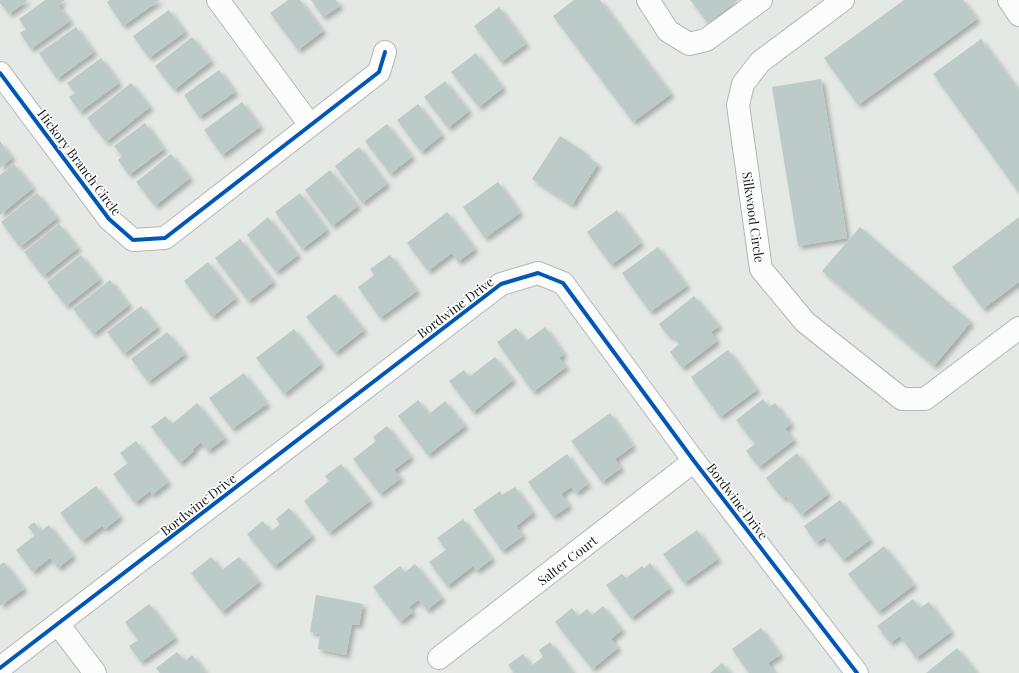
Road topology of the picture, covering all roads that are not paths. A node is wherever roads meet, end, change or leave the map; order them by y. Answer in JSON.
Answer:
{"nodes":[{"id":1,"x":218,"y":0,"type":"edge"},
{"id":2,"x":648,"y":0,"type":"edge"},
{"id":3,"x":761,"y":0,"type":"edge"},
{"id":4,"x":843,"y":0,"type":"edge"},
{"id":5,"x":1009,"y":0,"type":"edge"},
{"id":6,"x":1019,"y":15,"type":"edge"},
{"id":7,"x":385,"y":52,"type":"dead end"},
{"id":8,"x":0,"y":73,"type":"edge"},
{"id":9,"x":310,"y":125,"type":"junction"},
{"id":10,"x":1019,"y":328,"type":"edge"},
{"id":11,"x":694,"y":461,"type":"junction"},
{"id":12,"x":58,"y":624,"type":"junction"},
{"id":13,"x":439,"y":658,"type":"dead end"},
{"id":14,"x":0,"y":668,"type":"edge"},
{"id":15,"x":852,"y":671,"type":"edge"},
{"id":16,"x":95,"y":673,"type":"edge"}],
"edges":[{"from":1,"to":9,"type":"street"},
{"from":2,"to":3,"type":"street"},
{"from":4,"to":10,"type":"street","name":"Silkwood Circle"},
{"from":5,"to":6,"type":"street"},
{"from":7,"to":9,"type":"street","name":"Hickory Branch Circle"},
{"from":8,"to":9,"type":"street","name":"Hickory Branch Circle"},
{"from":11,"to":12,"type":"street","name":"Bordwine Drive"},
{"from":11,"to":13,"type":"street","name":"Salter Court"},
{"from":11,"to":15,"type":"street","name":"Bordwine Drive"},
{"from":12,"to":14,"type":"street","name":"Bordwine Drive"},
{"from":12,"to":16,"type":"street"}]}
